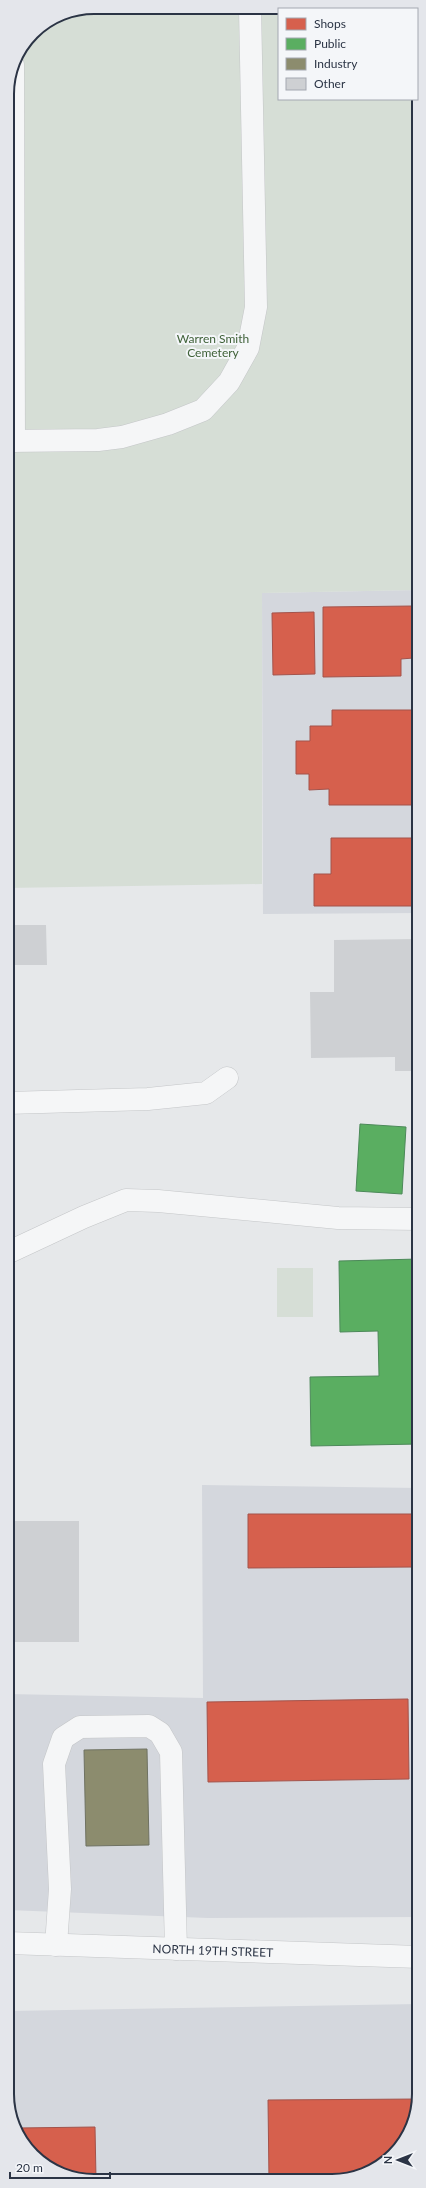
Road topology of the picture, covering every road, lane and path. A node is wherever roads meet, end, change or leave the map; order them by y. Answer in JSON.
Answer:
{"nodes":[{"id":1,"x":250,"y":14,"type":"edge"},
{"id":2,"x":14,"y":441,"type":"edge"},
{"id":3,"x":227,"y":1078,"type":"dead end"},
{"id":4,"x":14,"y":1103,"type":"edge"},
{"id":5,"x":412,"y":1218,"type":"edge"},
{"id":6,"x":14,"y":1250,"type":"edge"},
{"id":7,"x":14,"y":1943,"type":"edge"},
{"id":8,"x":56,"y":1944,"type":"junction"},
{"id":9,"x":176,"y":1949,"type":"junction"},
{"id":10,"x":412,"y":1957,"type":"edge"}],
"edges":[{"from":1,"to":2,"type":"street"},
{"from":3,"to":4,"type":"street"},
{"from":5,"to":6,"type":"street"},
{"from":7,"to":8,"type":"street","name":"NORTH 19TH STREET"},
{"from":8,"to":9,"type":"street","name":"NORTH 19TH STREET"},
{"from":8,"to":9,"type":"street"},
{"from":9,"to":10,"type":"street","name":"NORTH 19TH STREET"}]}
